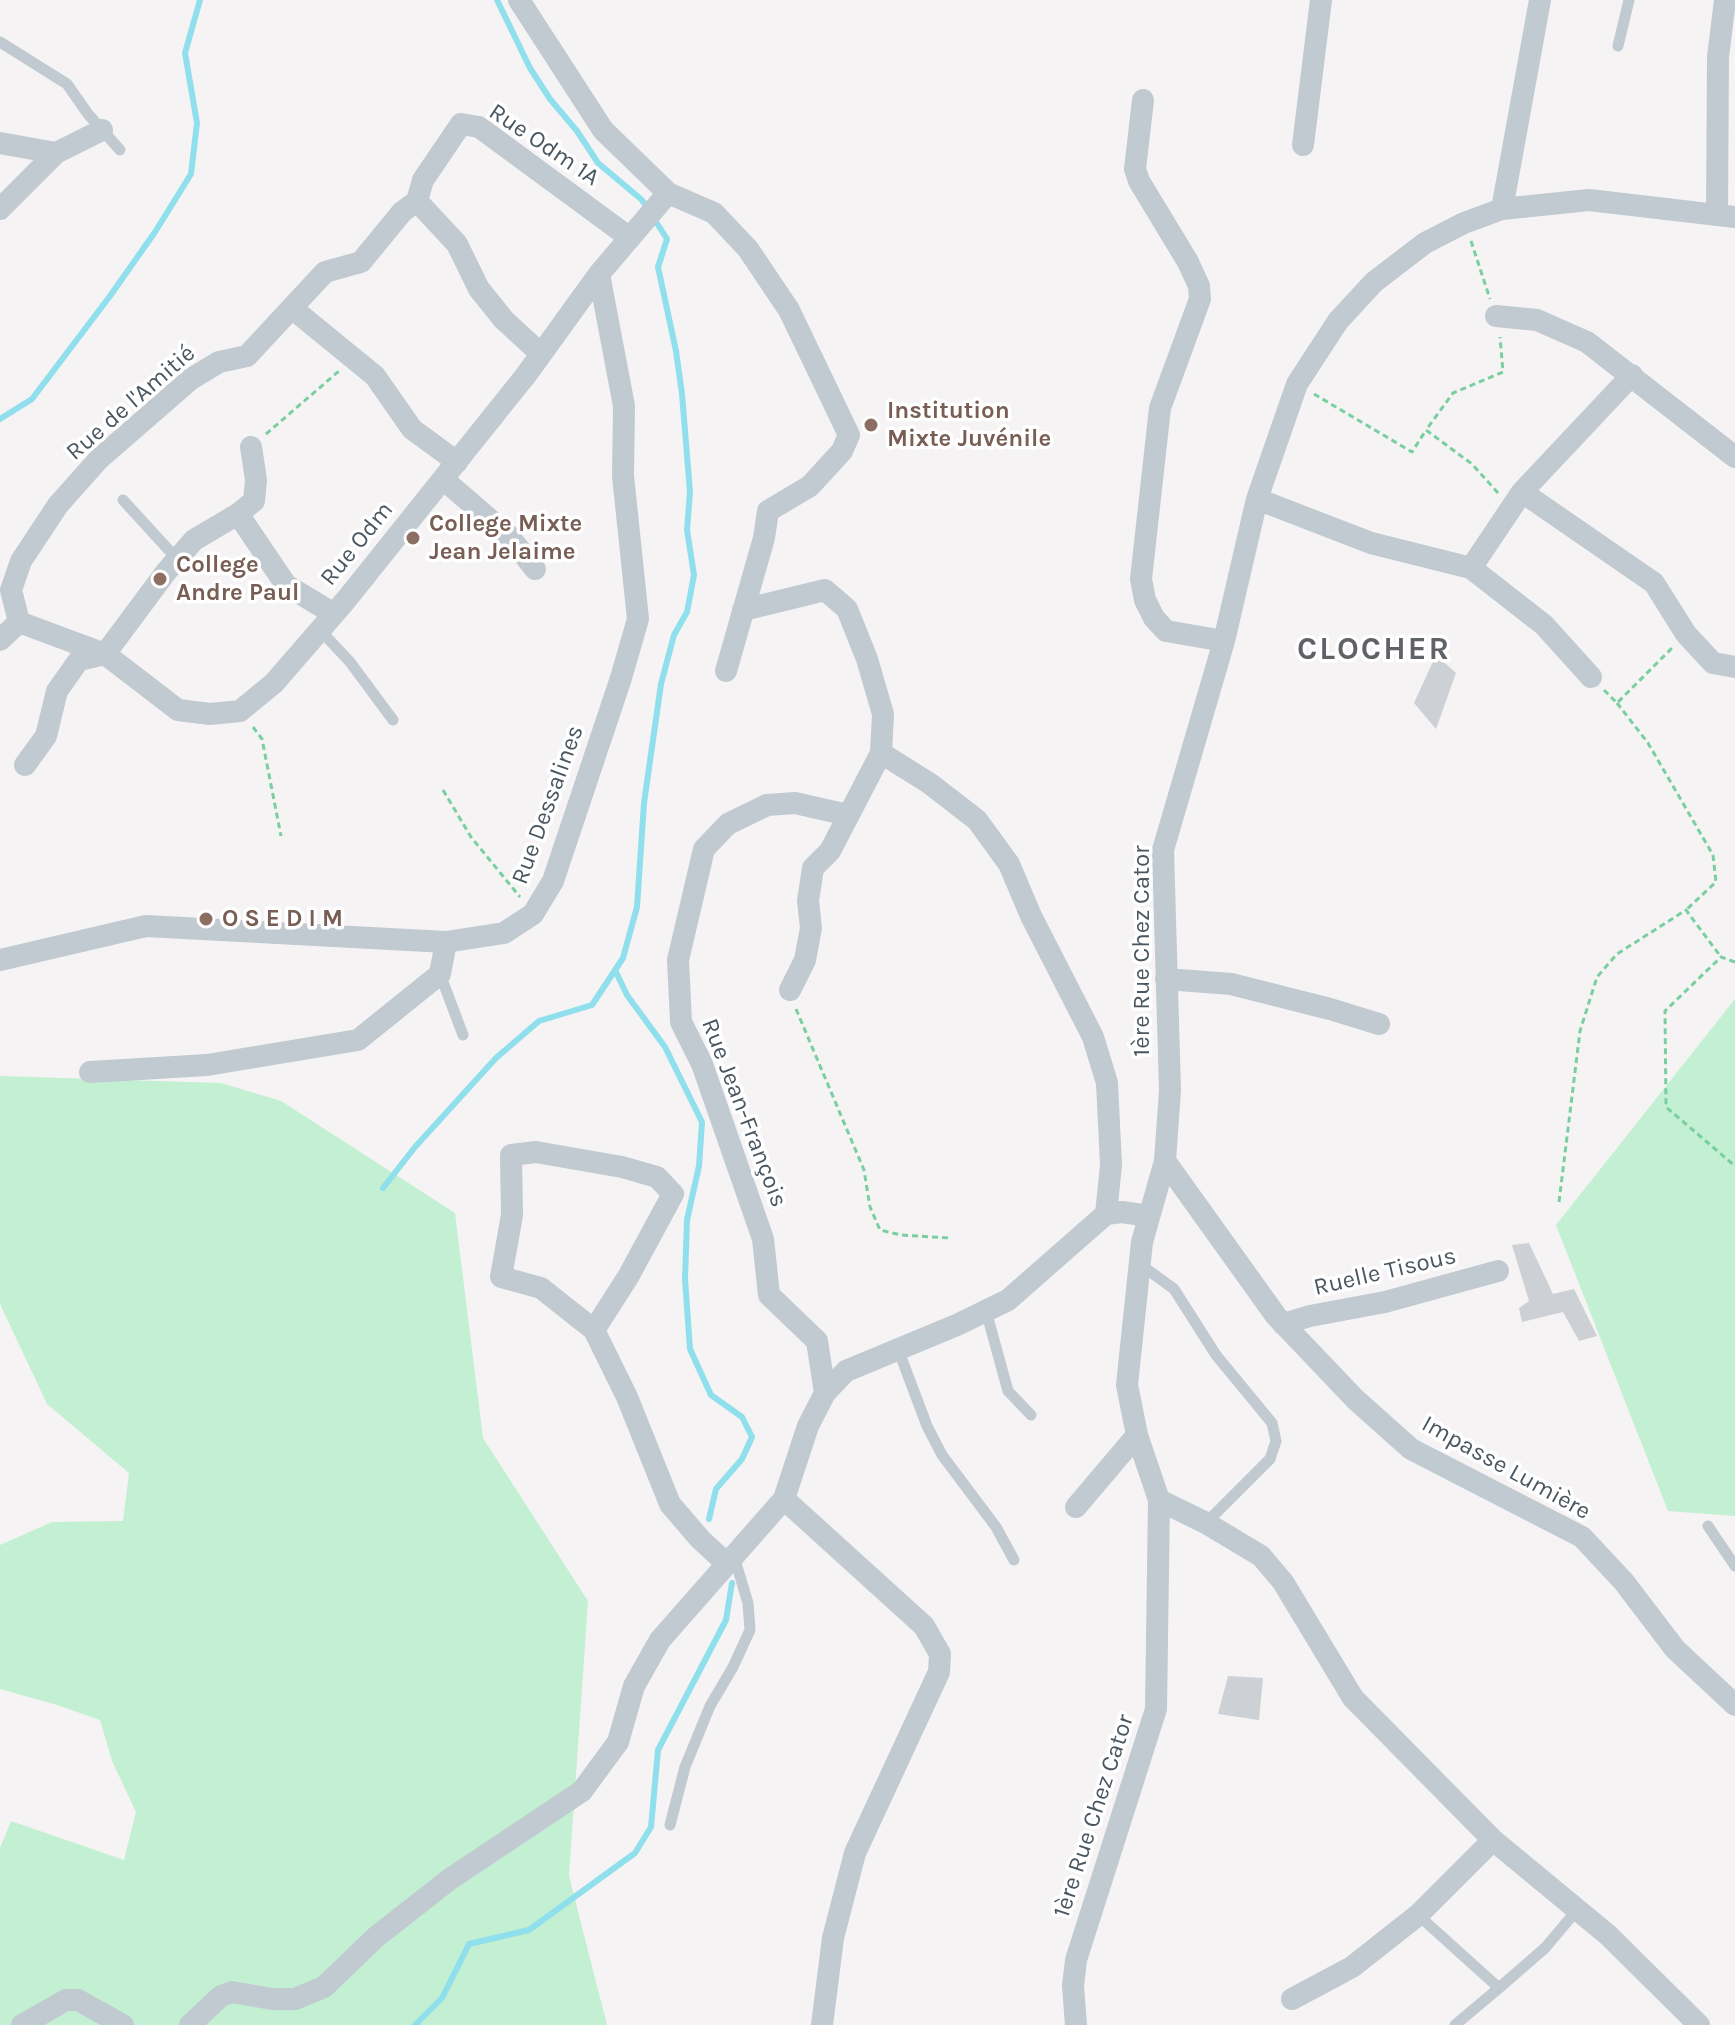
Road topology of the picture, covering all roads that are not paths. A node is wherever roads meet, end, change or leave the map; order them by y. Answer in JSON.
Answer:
{"nodes":[{"id":1,"x":519,"y":0,"type":"edge"},
{"id":2,"x":1321,"y":0,"type":"edge"},
{"id":3,"x":1540,"y":0,"type":"edge"},
{"id":4,"x":1629,"y":0,"type":"edge"},
{"id":5,"x":1725,"y":0,"type":"edge"},
{"id":6,"x":0,"y":42,"type":"edge"},
{"id":7,"x":1618,"y":46,"type":"dead end"},
{"id":8,"x":1143,"y":100,"type":"dead end"},
{"id":9,"x":102,"y":130,"type":"junction"},
{"id":10,"x":0,"y":143,"type":"edge"},
{"id":11,"x":1303,"y":145,"type":"dead end"},
{"id":12,"x":120,"y":150,"type":"dead end"},
{"id":13,"x":56,"y":153,"type":"junction"},
{"id":14,"x":668,"y":193,"type":"junction"},
{"id":15,"x":417,"y":201,"type":"junction"},
{"id":16,"x":0,"y":209,"type":"edge"},
{"id":17,"x":1502,"y":209,"type":"junction"},
{"id":18,"x":1726,"y":215,"type":"edge"},
{"id":19,"x":630,"y":238,"type":"junction"},
{"id":20,"x":599,"y":274,"type":"junction"},
{"id":21,"x":293,"y":309,"type":"junction"},
{"id":22,"x":1496,"y":316,"type":"road end"},
{"id":23,"x":541,"y":354,"type":"junction"},
{"id":24,"x":1632,"y":375,"type":"junction"},
{"id":25,"x":251,"y":447,"type":"road end"},
{"id":26,"x":1735,"y":457,"type":"edge"},
{"id":27,"x":450,"y":470,"type":"junction"},
{"id":28,"x":1257,"y":499,"type":"junction"},
{"id":29,"x":123,"y":500,"type":"dead end"},
{"id":30,"x":1516,"y":500,"type":"junction"},
{"id":31,"x":238,"y":514,"type":"junction"},
{"id":32,"x":177,"y":559,"type":"junction"},
{"id":33,"x":1471,"y":568,"type":"junction"},
{"id":34,"x":535,"y":569,"type":"dead end"},
{"id":35,"x":6,"y":589,"type":"edge"},
{"id":36,"x":743,"y":610,"type":"junction"},
{"id":37,"x":19,"y":622,"type":"junction"},
{"id":38,"x":327,"y":622,"type":"junction"},
{"id":39,"x":0,"y":640,"type":"edge"},
{"id":40,"x":1224,"y":641,"type":"junction"},
{"id":41,"x":105,"y":654,"type":"junction"},
{"id":42,"x":1735,"y":667,"type":"edge"},
{"id":43,"x":726,"y":671,"type":"dead end"},
{"id":44,"x":1591,"y":677,"type":"road end"},
{"id":45,"x":393,"y":720,"type":"dead end"},
{"id":46,"x":881,"y":753,"type":"junction"},
{"id":47,"x":25,"y":765,"type":"dead end"},
{"id":48,"x":848,"y":815,"type":"junction"},
{"id":49,"x":446,"y":942,"type":"junction"},
{"id":50,"x":0,"y":960,"type":"edge"},
{"id":51,"x":440,"y":974,"type":"junction"},
{"id":52,"x":1166,"y":979,"type":"junction"},
{"id":53,"x":790,"y":990,"type":"road end"},
{"id":54,"x":1379,"y":1024,"type":"dead end"},
{"id":55,"x":463,"y":1035,"type":"dead end"},
{"id":56,"x":90,"y":1072,"type":"dead end"},
{"id":57,"x":1165,"y":1161,"type":"junction"},
{"id":58,"x":1106,"y":1214,"type":"junction"},
{"id":59,"x":1149,"y":1216,"type":"junction"},
{"id":60,"x":1141,"y":1265,"type":"junction"},
{"id":61,"x":1498,"y":1271,"type":"dead end"},
{"id":62,"x":986,"y":1311,"type":"junction"},
{"id":63,"x":1283,"y":1324,"type":"junction"},
{"id":64,"x":594,"y":1330,"type":"junction"},
{"id":65,"x":898,"y":1349,"type":"junction"},
{"id":66,"x":825,"y":1393,"type":"junction"},
{"id":67,"x":1031,"y":1415,"type":"dead end"},
{"id":68,"x":1137,"y":1435,"type":"junction"},
{"id":69,"x":784,"y":1499,"type":"junction"},
{"id":70,"x":1159,"y":1500,"type":"junction"},
{"id":71,"x":1076,"y":1507,"type":"dead end"},
{"id":72,"x":1206,"y":1523,"type":"junction"},
{"id":73,"x":1708,"y":1526,"type":"dead end"},
{"id":74,"x":1014,"y":1560,"type":"dead end"},
{"id":75,"x":727,"y":1564,"type":"junction"},
{"id":76,"x":1735,"y":1566,"type":"edge"},
{"id":77,"x":1735,"y":1705,"type":"edge"},
{"id":78,"x":670,"y":1825,"type":"dead end"},
{"id":79,"x":1493,"y":1840,"type":"junction"},
{"id":80,"x":1577,"y":1910,"type":"junction"},
{"id":81,"x":1418,"y":1915,"type":"junction"},
{"id":82,"x":1499,"y":1988,"type":"junction"},
{"id":83,"x":1292,"y":1999,"type":"dead end"},
{"id":84,"x":22,"y":2025,"type":"edge"},
{"id":85,"x":123,"y":2025,"type":"edge"},
{"id":86,"x":190,"y":2025,"type":"edge"},
{"id":87,"x":822,"y":2025,"type":"edge"},
{"id":88,"x":1076,"y":2025,"type":"edge"},
{"id":89,"x":1455,"y":2025,"type":"edge"},
{"id":90,"x":1699,"y":2025,"type":"edge"}],
"edges":[{"from":1,"to":14,"type":"street"},
{"from":2,"to":11,"type":"street"},
{"from":3,"to":17,"type":"street"},
{"from":4,"to":7,"type":"lane"},
{"from":5,"to":18,"type":"street"},
{"from":6,"to":9,"type":"lane"},
{"from":8,"to":40,"type":"street"},
{"from":9,"to":12,"type":"lane"},
{"from":9,"to":13,"type":"street"},
{"from":10,"to":13,"type":"street"},
{"from":13,"to":16,"type":"street"},
{"from":14,"to":19,"type":"street","name":"Rue Odm"},
{"from":14,"to":36,"type":"street"},
{"from":15,"to":19,"type":"street","name":"Rue Odm 1A"},
{"from":15,"to":21,"type":"street","name":"Rue de l'Amitié"},
{"from":15,"to":23,"type":"street"},
{"from":17,"to":18,"type":"street","name":"1ère Rue Chez Cator"},
{"from":17,"to":28,"type":"street","name":"1ère Rue Chez Cator"},
{"from":19,"to":20,"type":"street","name":"Rue Odm"},
{"from":20,"to":23,"type":"street","name":"Rue Odm"},
{"from":20,"to":49,"type":"street","name":"Rue Dessalines"},
{"from":21,"to":27,"type":"street"},
{"from":21,"to":35,"type":"street","name":"Rue de l'Amitié"},
{"from":22,"to":24,"type":"street"},
{"from":23,"to":27,"type":"street","name":"Rue Odm"},
{"from":24,"to":26,"type":"street"},
{"from":24,"to":30,"type":"street"},
{"from":25,"to":31,"type":"street"},
{"from":27,"to":34,"type":"street"},
{"from":27,"to":38,"type":"street","name":"Rue Odm"},
{"from":28,"to":33,"type":"street"},
{"from":28,"to":40,"type":"street","name":"1ère Rue Chez Cator"},
{"from":29,"to":32,"type":"lane"},
{"from":30,"to":33,"type":"street"},
{"from":30,"to":42,"type":"street"},
{"from":31,"to":32,"type":"street"},
{"from":31,"to":38,"type":"street"},
{"from":32,"to":41,"type":"street"},
{"from":33,"to":44,"type":"street"},
{"from":35,"to":37,"type":"street"},
{"from":36,"to":43,"type":"street"},
{"from":36,"to":46,"type":"street"},
{"from":37,"to":39,"type":"street"},
{"from":37,"to":41,"type":"street"},
{"from":38,"to":41,"type":"street","name":"Rue Odm"},
{"from":38,"to":45,"type":"lane"},
{"from":40,"to":52,"type":"street","name":"1ère Rue Chez Cator"},
{"from":41,"to":47,"type":"street"},
{"from":46,"to":48,"type":"street"},
{"from":46,"to":58,"type":"street"},
{"from":48,"to":53,"type":"street"},
{"from":48,"to":66,"type":"street","name":"Rue Jean-François"},
{"from":49,"to":50,"type":"street","name":"Rue Dessalines"},
{"from":49,"to":51,"type":"street"},
{"from":51,"to":55,"type":"lane"},
{"from":51,"to":56,"type":"street"},
{"from":52,"to":54,"type":"street"},
{"from":52,"to":57,"type":"street","name":"1ère Rue Chez Cator"},
{"from":57,"to":59,"type":"street","name":"1ère Rue Chez Cator"},
{"from":57,"to":63,"type":"street","name":"Impasse Lumière"},
{"from":58,"to":59,"type":"street"},
{"from":58,"to":62,"type":"street"},
{"from":59,"to":60,"type":"street","name":"1ère Rue Chez Cator"},
{"from":60,"to":68,"type":"street","name":"1ère Rue Chez Cator"},
{"from":60,"to":72,"type":"lane"},
{"from":61,"to":63,"type":"street","name":"Ruelle Tisous"},
{"from":62,"to":65,"type":"street"},
{"from":62,"to":67,"type":"lane"},
{"from":63,"to":77,"type":"street","name":"Impasse Lumière"},
{"from":64,"to":64,"type":"street"},
{"from":64,"to":75,"type":"street"},
{"from":65,"to":66,"type":"street"},
{"from":65,"to":74,"type":"lane"},
{"from":66,"to":69,"type":"street"},
{"from":68,"to":70,"type":"street","name":"1ère Rue Chez Cator"},
{"from":68,"to":71,"type":"street"},
{"from":69,"to":75,"type":"street"},
{"from":69,"to":87,"type":"street"},
{"from":70,"to":72,"type":"street"},
{"from":70,"to":88,"type":"street","name":"1ère Rue Chez Cator"},
{"from":72,"to":79,"type":"street"},
{"from":73,"to":76,"type":"lane"},
{"from":75,"to":78,"type":"lane"},
{"from":75,"to":86,"type":"street"},
{"from":79,"to":80,"type":"street"},
{"from":79,"to":81,"type":"street"},
{"from":80,"to":82,"type":"lane"},
{"from":80,"to":90,"type":"street"},
{"from":81,"to":82,"type":"lane"},
{"from":81,"to":83,"type":"street"},
{"from":82,"to":89,"type":"lane"},
{"from":84,"to":85,"type":"street"}]}
